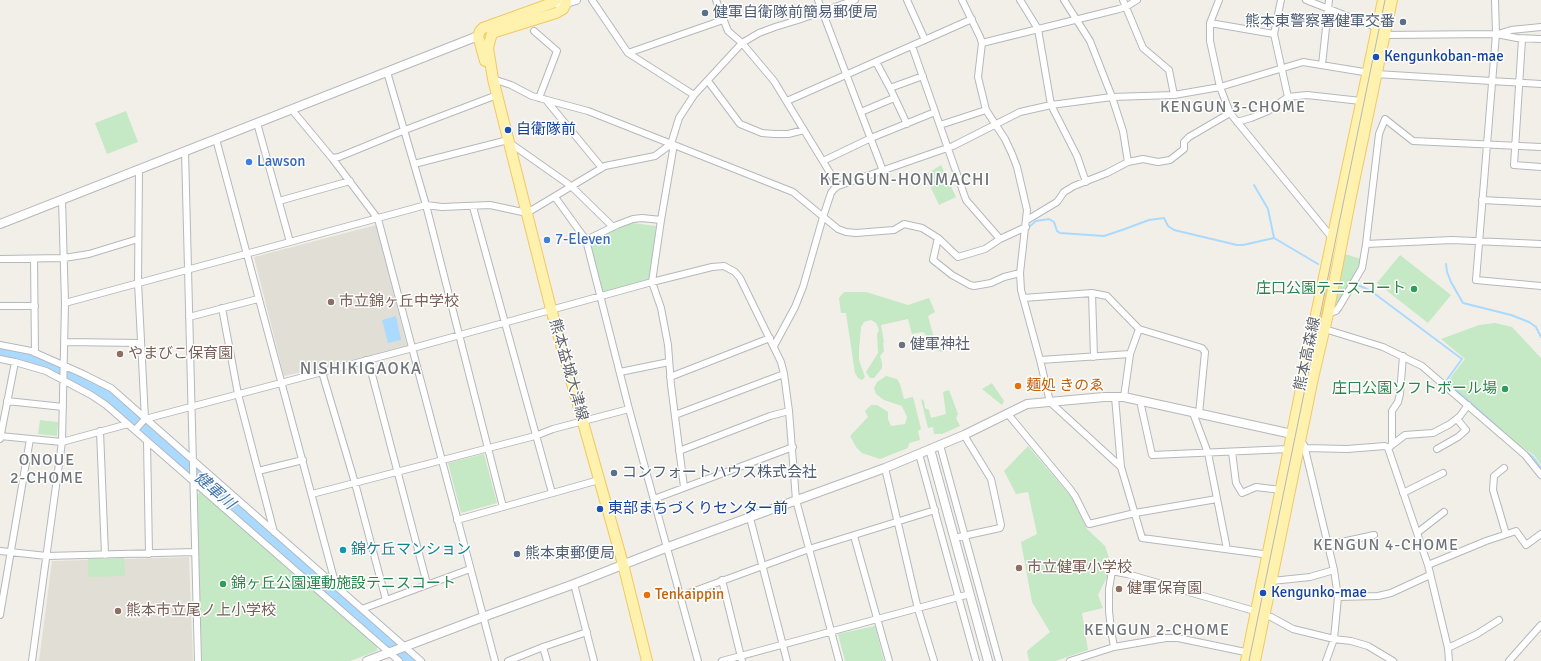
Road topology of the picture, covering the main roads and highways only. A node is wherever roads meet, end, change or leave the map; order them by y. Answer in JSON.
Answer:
{"nodes":[{"id":1,"x":1383,"y":0,"type":"edge"},
{"id":2,"x":1392,"y":0,"type":"edge"},
{"id":3,"x":570,"y":1,"type":"edge"},
{"id":4,"x":554,"y":2,"type":"edge"},
{"id":5,"x":1381,"y":32,"type":"junction"},
{"id":6,"x":492,"y":33,"type":"junction"},
{"id":7,"x":478,"y":36,"type":"junction"},
{"id":8,"x":1372,"y":74,"type":"junction"},
{"id":9,"x":493,"y":79,"type":"junction"},
{"id":10,"x":1320,"y":327,"type":"junction"},
{"id":11,"x":1296,"y":436,"type":"junction"},
{"id":12,"x":1272,"y":555,"type":"junction"},
{"id":13,"x":1260,"y":615,"type":"junction"},
{"id":14,"x":1252,"y":657,"type":"edge"},
{"id":15,"x":647,"y":661,"type":"edge"}],
"edges":[{"from":1,"to":5,"type":"main road","name":"熊本高森線"},
{"from":2,"to":5,"type":"main road","name":"熊本高森線"},
{"from":3,"to":6,"type":"main road"},
{"from":4,"to":7,"type":"main road"},
{"from":5,"to":8,"type":"main road","name":"熊本高森線"},
{"from":6,"to":7,"type":"main road"},
{"from":6,"to":9,"type":"main road","name":"熊本益城大津線"},
{"from":7,"to":9,"type":"main road","name":"熊本益城大津線"},
{"from":8,"to":10,"type":"main road","name":"熊本高森線"},
{"from":8,"to":10,"type":"main road","name":"熊本高森線"},
{"from":9,"to":15,"type":"main road","name":"熊本益城大津線"},
{"from":10,"to":11,"type":"main road","name":"熊本高森線"},
{"from":11,"to":12,"type":"main road","name":"熊本高森線"},
{"from":11,"to":12,"type":"main road","name":"熊本高森線"},
{"from":12,"to":13,"type":"main road","name":"熊本高森線"},
{"from":12,"to":13,"type":"main road","name":"熊本高森線"},
{"from":13,"to":14,"type":"main road","name":"熊本高森線"}]}
